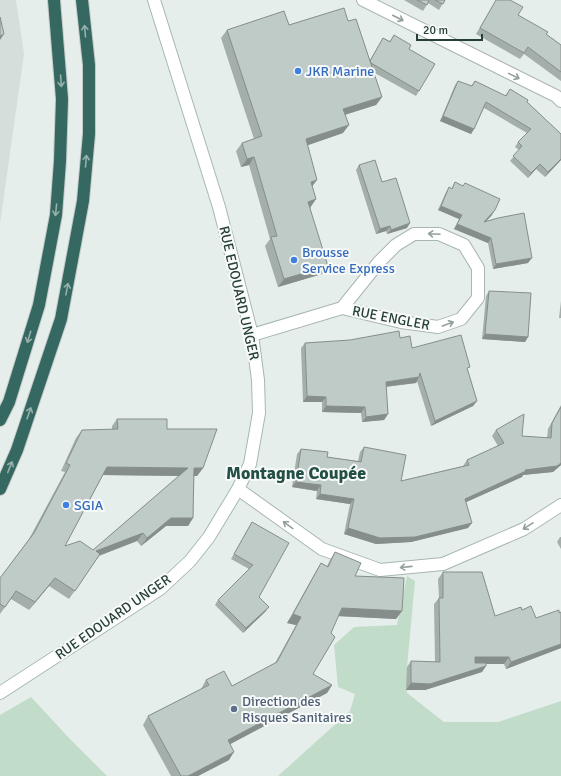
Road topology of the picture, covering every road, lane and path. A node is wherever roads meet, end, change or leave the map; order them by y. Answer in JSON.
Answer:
{"nodes":[{"id":1,"x":54,"y":0,"type":"edge"},
{"id":2,"x":82,"y":0,"type":"edge"},
{"id":3,"x":154,"y":0,"type":"edge"},
{"id":4,"x":363,"y":0,"type":"edge"},
{"id":5,"x":561,"y":101,"type":"edge"},
{"id":6,"x":342,"y":308,"type":"junction"},
{"id":7,"x":252,"y":335,"type":"junction"},
{"id":8,"x":0,"y":420,"type":"edge"},
{"id":9,"x":2,"y":486,"type":"edge"},
{"id":10,"x":238,"y":489,"type":"junction"},
{"id":11,"x":561,"y":505,"type":"edge"},
{"id":12,"x":0,"y":693,"type":"edge"}],
"edges":[{"from":1,"to":8,"type":"highway","one_way":true},
{"from":9,"to":2,"type":"highway","one_way":true},
{"from":3,"to":7,"type":"street","name":"RUE EDOUARD UNGER"},
{"from":4,"to":5,"type":"street","one_way":true},
{"from":6,"to":6,"type":"street","name":"RUE ENGLER","one_way":true},
{"from":6,"to":7,"type":"street","name":"RUE ENGLER"},
{"from":7,"to":10,"type":"street","name":"RUE EDOUARD UNGER"},
{"from":11,"to":10,"type":"street","one_way":true},
{"from":10,"to":12,"type":"street","name":"RUE EDOUARD UNGER"}]}
